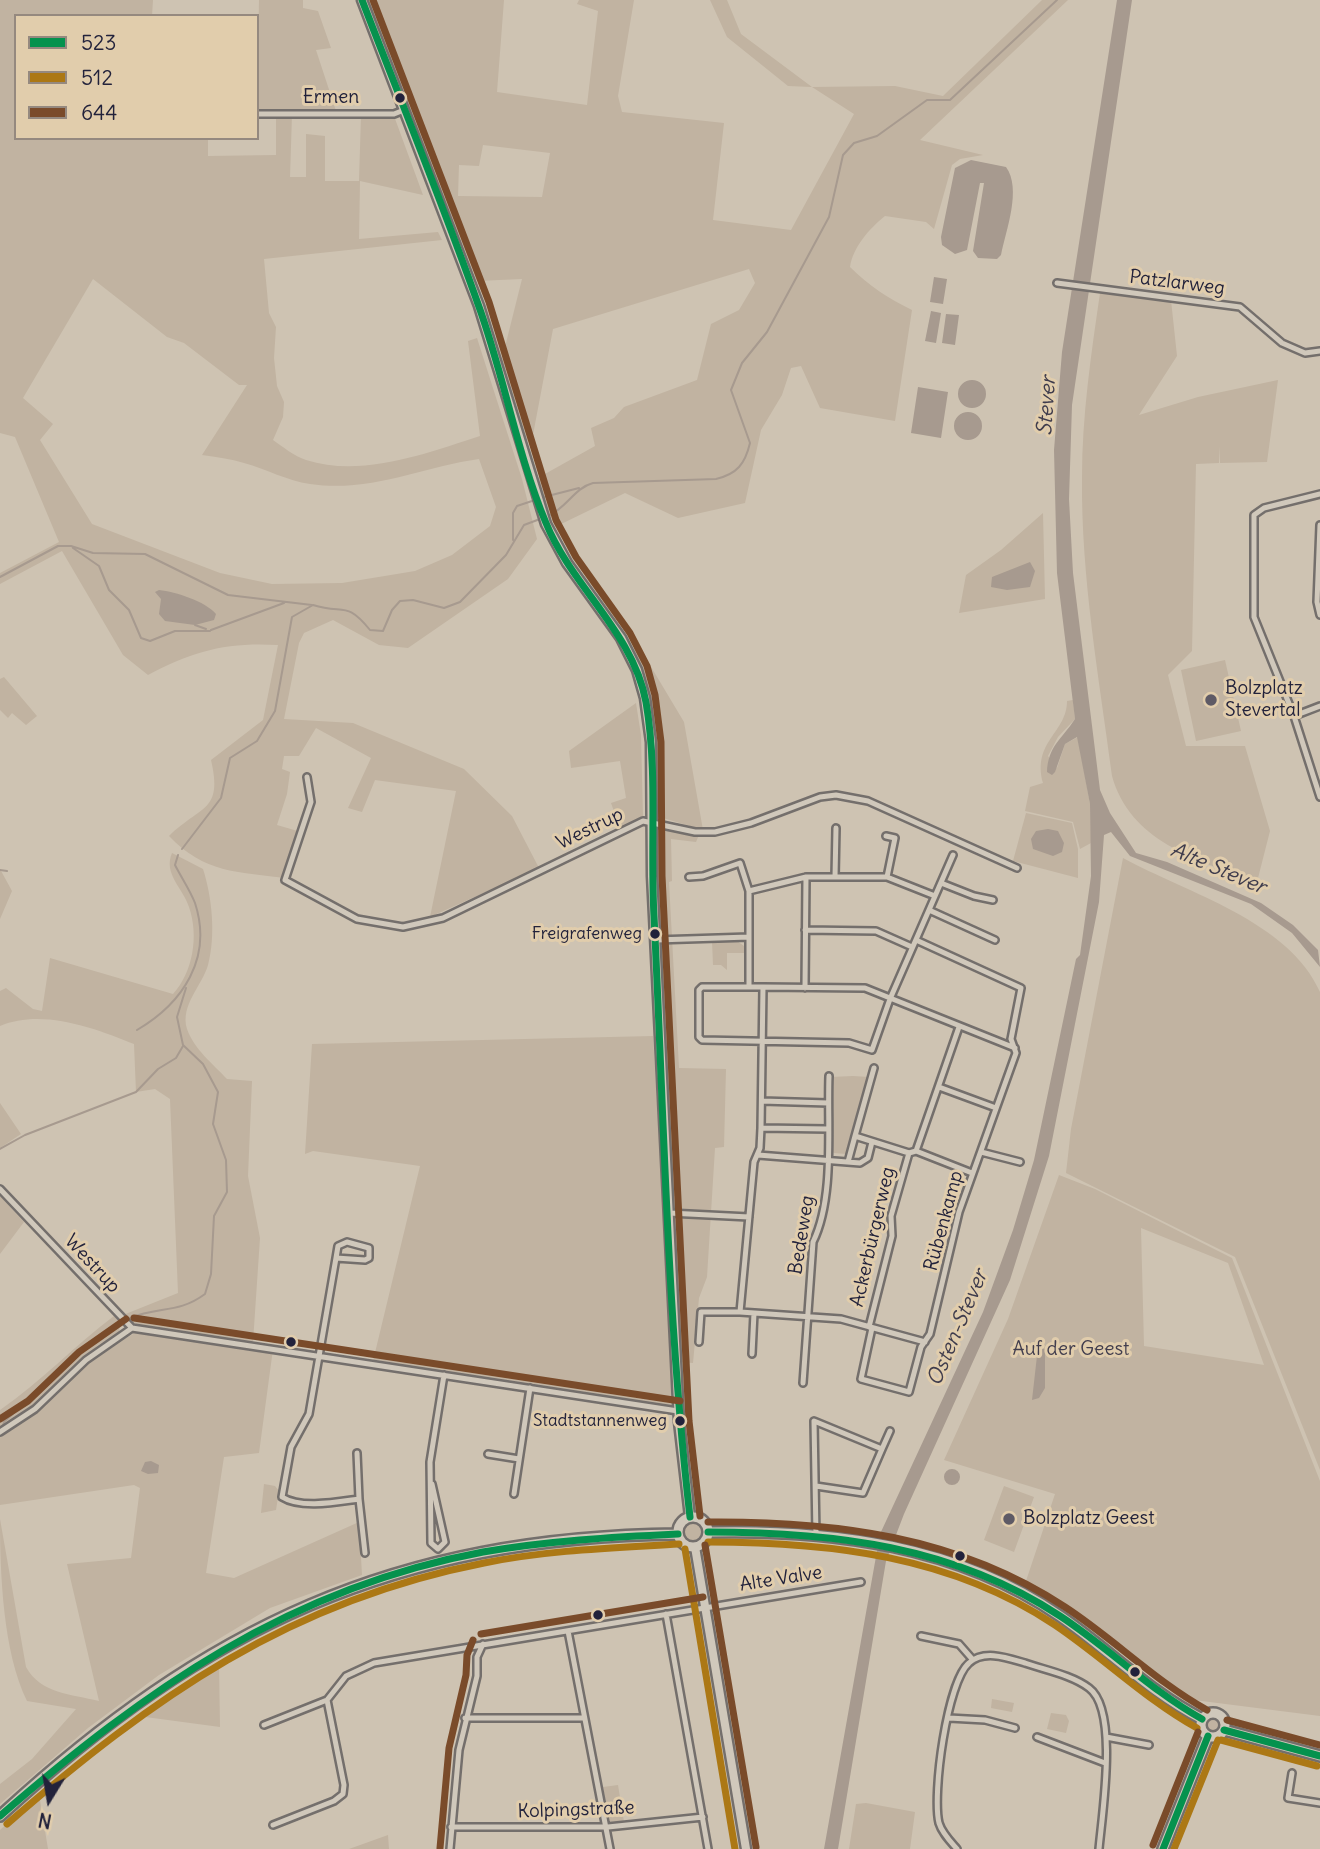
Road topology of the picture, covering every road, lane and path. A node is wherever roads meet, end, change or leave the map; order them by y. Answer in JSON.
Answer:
{"nodes":[{"id":1,"x":362,"y":0,"type":"edge"},
{"id":2,"x":404,"y":110,"type":"junction"},
{"id":3,"x":259,"y":114,"type":"edge"},
{"id":4,"x":1060,"y":284,"type":"dead end"},
{"id":5,"x":1320,"y":351,"type":"edge"},
{"id":6,"x":1320,"y":494,"type":"edge"},
{"id":7,"x":1320,"y":525,"type":"edge"},
{"id":8,"x":1320,"y":615,"type":"edge"},
{"id":9,"x":1320,"y":706,"type":"edge"},
{"id":10,"x":1294,"y":716,"type":"junction"},
{"id":11,"x":307,"y":777,"type":"dead end"},
{"id":12,"x":1320,"y":797,"type":"edge"},
{"id":13,"x":650,"y":821,"type":"junction"},
{"id":14,"x":836,"y":828,"type":"dead end"},
{"id":15,"x":886,"y":836,"type":"dead end"},
{"id":16,"x":953,"y":855,"type":"dead end"},
{"id":17,"x":1017,"y":868,"type":"dead end"},
{"id":18,"x":689,"y":877,"type":"dead end"},
{"id":19,"x":806,"y":877,"type":"junction"},
{"id":20,"x":835,"y":877,"type":"junction"},
{"id":21,"x":887,"y":877,"type":"junction"},
{"id":22,"x":941,"y":883,"type":"junction"},
{"id":23,"x":749,"y":891,"type":"junction"},
{"id":24,"x":935,"y":896,"type":"junction"},
{"id":25,"x":993,"y":900,"type":"dead end"},
{"id":26,"x":929,"y":910,"type":"junction"},
{"id":27,"x":805,"y":930,"type":"junction"},
{"id":28,"x":749,"y":937,"type":"junction"},
{"id":29,"x":656,"y":940,"type":"junction"},
{"id":30,"x":916,"y":940,"type":"junction"},
{"id":31,"x":995,"y":940,"type":"dead end"},
{"id":32,"x":912,"y":947,"type":"junction"},
{"id":33,"x":749,"y":987,"type":"junction"},
{"id":34,"x":763,"y":987,"type":"junction"},
{"id":35,"x":805,"y":988,"type":"junction"},
{"id":36,"x":890,"y":999,"type":"junction"},
{"id":37,"x":959,"y":1027,"type":"junction"},
{"id":38,"x":762,"y":1041,"type":"junction"},
{"id":39,"x":1015,"y":1048,"type":"junction"},
{"id":40,"x":874,"y":1068,"type":"dead end"},
{"id":41,"x":829,"y":1076,"type":"dead end"},
{"id":42,"x":939,"y":1087,"type":"junction"},
{"id":43,"x":762,"y":1101,"type":"junction"},
{"id":44,"x":828,"y":1103,"type":"junction"},
{"id":45,"x":996,"y":1108,"type":"junction"},
{"id":46,"x":761,"y":1128,"type":"junction"},
{"id":47,"x":828,"y":1129,"type":"junction"},
{"id":48,"x":855,"y":1136,"type":"junction"},
{"id":49,"x":872,"y":1142,"type":"junction"},
{"id":50,"x":916,"y":1152,"type":"junction"},
{"id":51,"x":981,"y":1152,"type":"junction"},
{"id":52,"x":909,"y":1153,"type":"junction"},
{"id":53,"x":758,"y":1155,"type":"junction"},
{"id":54,"x":827,"y":1159,"type":"junction"},
{"id":55,"x":848,"y":1162,"type":"junction"},
{"id":56,"x":1020,"y":1162,"type":"dead end"},
{"id":57,"x":972,"y":1173,"type":"junction"},
{"id":58,"x":0,"y":1189,"type":"edge"},
{"id":59,"x":669,"y":1213,"type":"junction"},
{"id":60,"x":749,"y":1217,"type":"junction"},
{"id":61,"x":336,"y":1258,"type":"junction"},
{"id":62,"x":740,"y":1311,"type":"junction"},
{"id":63,"x":754,"y":1313,"type":"junction"},
{"id":64,"x":808,"y":1317,"type":"junction"},
{"id":65,"x":132,"y":1328,"type":"junction"},
{"id":66,"x":871,"y":1328,"type":"junction"},
{"id":67,"x":699,"y":1342,"type":"dead end"},
{"id":68,"x":925,"y":1342,"type":"junction"},
{"id":69,"x":752,"y":1354,"type":"dead end"},
{"id":70,"x":319,"y":1356,"type":"junction"},
{"id":71,"x":444,"y":1375,"type":"junction"},
{"id":72,"x":803,"y":1383,"type":"dead end"},
{"id":73,"x":530,"y":1388,"type":"junction"},
{"id":74,"x":678,"y":1411,"type":"junction"},
{"id":75,"x":890,"y":1431,"type":"dead end"},
{"id":76,"x":0,"y":1432,"type":"edge"},
{"id":77,"x":882,"y":1449,"type":"junction"},
{"id":78,"x":357,"y":1453,"type":"dead end"},
{"id":79,"x":488,"y":1454,"type":"dead end"},
{"id":80,"x":519,"y":1459,"type":"junction"},
{"id":81,"x":432,"y":1484,"type":"junction"},
{"id":82,"x":816,"y":1486,"type":"junction"},
{"id":83,"x":514,"y":1494,"type":"dead end"},
{"id":84,"x":359,"y":1499,"type":"junction"},
{"id":85,"x":690,"y":1517,"type":"junction"},
{"id":86,"x":708,"y":1532,"type":"junction"},
{"id":87,"x":678,"y":1534,"type":"junction"},
{"id":88,"x":816,"y":1535,"type":"junction"},
{"id":89,"x":695,"y":1547,"type":"junction"},
{"id":90,"x":365,"y":1553,"type":"dead end"},
{"id":91,"x":861,"y":1581,"type":"dead end"},
{"id":92,"x":705,"y":1607,"type":"junction"},
{"id":93,"x":666,"y":1614,"type":"junction"},
{"id":94,"x":568,"y":1631,"type":"junction"},
{"id":95,"x":921,"y":1636,"type":"dead end"},
{"id":96,"x":483,"y":1644,"type":"junction"},
{"id":97,"x":468,"y":1647,"type":"junction"},
{"id":98,"x":477,"y":1657,"type":"junction"},
{"id":99,"x":972,"y":1660,"type":"junction"},
{"id":100,"x":327,"y":1700,"type":"junction"},
{"id":101,"x":465,"y":1718,"type":"junction"},
{"id":102,"x":584,"y":1718,"type":"junction"},
{"id":103,"x":949,"y":1718,"type":"junction"},
{"id":104,"x":1202,"y":1719,"type":"junction"},
{"id":105,"x":264,"y":1725,"type":"dead end"},
{"id":106,"x":1015,"y":1728,"type":"dead end"},
{"id":107,"x":1224,"y":1730,"type":"junction"},
{"id":108,"x":1208,"y":1736,"type":"junction"},
{"id":109,"x":1037,"y":1737,"type":"dead end"},
{"id":110,"x":1106,"y":1737,"type":"junction"},
{"id":111,"x":1149,"y":1745,"type":"dead end"},
{"id":112,"x":1320,"y":1756,"type":"edge"},
{"id":113,"x":1105,"y":1763,"type":"junction"},
{"id":114,"x":1292,"y":1773,"type":"dead end"},
{"id":115,"x":1320,"y":1803,"type":"edge"},
{"id":116,"x":0,"y":1816,"type":"edge"},
{"id":117,"x":703,"y":1817,"type":"junction"},
{"id":118,"x":273,"y":1825,"type":"dead end"},
{"id":119,"x":451,"y":1826,"type":"junction"},
{"id":120,"x":608,"y":1828,"type":"junction"},
{"id":121,"x":450,"y":1849,"type":"edge"},
{"id":122,"x":610,"y":1849,"type":"edge"},
{"id":123,"x":708,"y":1849,"type":"edge"},
{"id":124,"x":746,"y":1849,"type":"edge"},
{"id":125,"x":957,"y":1849,"type":"edge"},
{"id":126,"x":1099,"y":1849,"type":"edge"},
{"id":127,"x":1163,"y":1849,"type":"edge"}],
"edges":[{"from":1,"to":2,"type":"main road"},
{"from":2,"to":3,"type":"street","name":"Ermen"},
{"from":2,"to":13,"type":"main road"},
{"from":4,"to":5,"type":"street","name":"Patzlarweg"},
{"from":6,"to":10,"type":"street"},
{"from":7,"to":8,"type":"street"},
{"from":9,"to":10,"type":"street"},
{"from":10,"to":12,"type":"street"},
{"from":11,"to":13,"type":"street","name":"Westrup"},
{"from":13,"to":17,"type":"street","name":"Westrup"},
{"from":13,"to":29,"type":"main road"},
{"from":14,"to":20,"type":"street"},
{"from":15,"to":21,"type":"street"},
{"from":16,"to":22,"type":"street"},
{"from":18,"to":23,"type":"street"},
{"from":19,"to":20,"type":"street"},
{"from":19,"to":23,"type":"street"},
{"from":19,"to":27,"type":"street"},
{"from":20,"to":21,"type":"street"},
{"from":21,"to":24,"type":"street"},
{"from":22,"to":24,"type":"street"},
{"from":22,"to":25,"type":"street"},
{"from":23,"to":28,"type":"street"},
{"from":24,"to":26,"type":"street"},
{"from":26,"to":30,"type":"street"},
{"from":26,"to":31,"type":"street"},
{"from":27,"to":32,"type":"street"},
{"from":27,"to":35,"type":"street"},
{"from":28,"to":29,"type":"street"},
{"from":28,"to":33,"type":"street"},
{"from":29,"to":59,"type":"main road"},
{"from":30,"to":32,"type":"street"},
{"from":30,"to":39,"type":"street","name":"Rübenkamp"},
{"from":32,"to":36,"type":"street"},
{"from":33,"to":34,"type":"street"},
{"from":33,"to":38,"type":"street"},
{"from":34,"to":35,"type":"street"},
{"from":34,"to":38,"type":"street"},
{"from":35,"to":36,"type":"street"},
{"from":36,"to":37,"type":"street"},
{"from":36,"to":38,"type":"street"},
{"from":37,"to":39,"type":"street"},
{"from":37,"to":42,"type":"street"},
{"from":38,"to":43,"type":"street"},
{"from":39,"to":45,"type":"street","name":"Rübenkamp"},
{"from":40,"to":48,"type":"street"},
{"from":41,"to":44,"type":"street","name":"Bedeweg"},
{"from":42,"to":45,"type":"street"},
{"from":42,"to":50,"type":"street"},
{"from":43,"to":44,"type":"street"},
{"from":43,"to":46,"type":"street"},
{"from":44,"to":47,"type":"street","name":"Bedeweg"},
{"from":45,"to":51,"type":"street","name":"Rübenkamp"},
{"from":46,"to":47,"type":"street"},
{"from":46,"to":53,"type":"street"},
{"from":47,"to":54,"type":"street","name":"Bedeweg"},
{"from":48,"to":49,"type":"street"},
{"from":48,"to":55,"type":"street"},
{"from":49,"to":52,"type":"street"},
{"from":49,"to":55,"type":"street"},
{"from":50,"to":52,"type":"street"},
{"from":50,"to":57,"type":"street"},
{"from":51,"to":56,"type":"street"},
{"from":51,"to":57,"type":"street","name":"Rübenkamp"},
{"from":52,"to":66,"type":"street","name":"Ackerbürgerweg"},
{"from":53,"to":54,"type":"street"},
{"from":53,"to":60,"type":"street"},
{"from":54,"to":55,"type":"street"},
{"from":54,"to":64,"type":"street","name":"Bedeweg"},
{"from":57,"to":68,"type":"street","name":"Rübenkamp"},
{"from":58,"to":65,"type":"street","name":"Westrup"},
{"from":59,"to":60,"type":"street"},
{"from":59,"to":74,"type":"main road"},
{"from":60,"to":62,"type":"street"},
{"from":61,"to":61,"type":"street"},
{"from":61,"to":70,"type":"street"},
{"from":62,"to":63,"type":"street"},
{"from":62,"to":67,"type":"street"},
{"from":63,"to":64,"type":"street"},
{"from":63,"to":69,"type":"street"},
{"from":64,"to":66,"type":"street"},
{"from":64,"to":72,"type":"street","name":"Bedeweg"},
{"from":65,"to":70,"type":"street"},
{"from":65,"to":76,"type":"street"},
{"from":66,"to":68,"type":"street"},
{"from":66,"to":68,"type":"street","name":"Ackerbürgerweg"},
{"from":70,"to":71,"type":"street"},
{"from":70,"to":84,"type":"street"},
{"from":71,"to":73,"type":"street"},
{"from":71,"to":81,"type":"street"},
{"from":73,"to":74,"type":"street"},
{"from":73,"to":80,"type":"street"},
{"from":74,"to":85,"type":"main road"},
{"from":75,"to":77,"type":"street"},
{"from":77,"to":82,"type":"street"},
{"from":77,"to":82,"type":"street"},
{"from":78,"to":84,"type":"street"},
{"from":79,"to":80,"type":"street"},
{"from":80,"to":83,"type":"street"},
{"from":81,"to":81,"type":"street"},
{"from":82,"to":88,"type":"street"},
{"from":84,"to":90,"type":"street"},
{"from":85,"to":86,"type":"main road"},
{"from":85,"to":87,"type":"main road"},
{"from":86,"to":88,"type":"main road"},
{"from":86,"to":89,"type":"main road"},
{"from":87,"to":89,"type":"main road"},
{"from":87,"to":116,"type":"main road"},
{"from":88,"to":104,"type":"main road"},
{"from":89,"to":92,"type":"main road"},
{"from":91,"to":92,"type":"street","name":"Alte Valve"},
{"from":92,"to":93,"type":"street","name":"Alte Valve"},
{"from":92,"to":124,"type":"main road"},
{"from":93,"to":94,"type":"street","name":"Alte Valve"},
{"from":93,"to":117,"type":"street"},
{"from":94,"to":96,"type":"street","name":"Alte Valve"},
{"from":94,"to":102,"type":"street"},
{"from":95,"to":99,"type":"street"},
{"from":96,"to":97,"type":"street","name":"Alte Valve"},
{"from":96,"to":98,"type":"street"},
{"from":97,"to":98,"type":"street"},
{"from":97,"to":100,"type":"street","name":"Alte Valve"},
{"from":98,"to":101,"type":"street"},
{"from":99,"to":103,"type":"street"},
{"from":99,"to":110,"type":"street"},
{"from":100,"to":105,"type":"street"},
{"from":100,"to":118,"type":"street"},
{"from":101,"to":102,"type":"street"},
{"from":101,"to":119,"type":"street"},
{"from":102,"to":120,"type":"street"},
{"from":103,"to":106,"type":"street"},
{"from":103,"to":125,"type":"street"},
{"from":104,"to":107,"type":"main road"},
{"from":104,"to":108,"type":"main road"},
{"from":107,"to":108,"type":"main road"},
{"from":107,"to":112,"type":"main road"},
{"from":108,"to":127,"type":"main road"},
{"from":109,"to":113,"type":"street"},
{"from":110,"to":111,"type":"street"},
{"from":110,"to":113,"type":"street"},
{"from":113,"to":126,"type":"street"},
{"from":114,"to":115,"type":"street"},
{"from":117,"to":120,"type":"street","name":"Kolpingstraße"},
{"from":117,"to":123,"type":"street"},
{"from":119,"to":120,"type":"street","name":"Kolpingstraße"},
{"from":119,"to":121,"type":"street"},
{"from":120,"to":122,"type":"street"}]}
